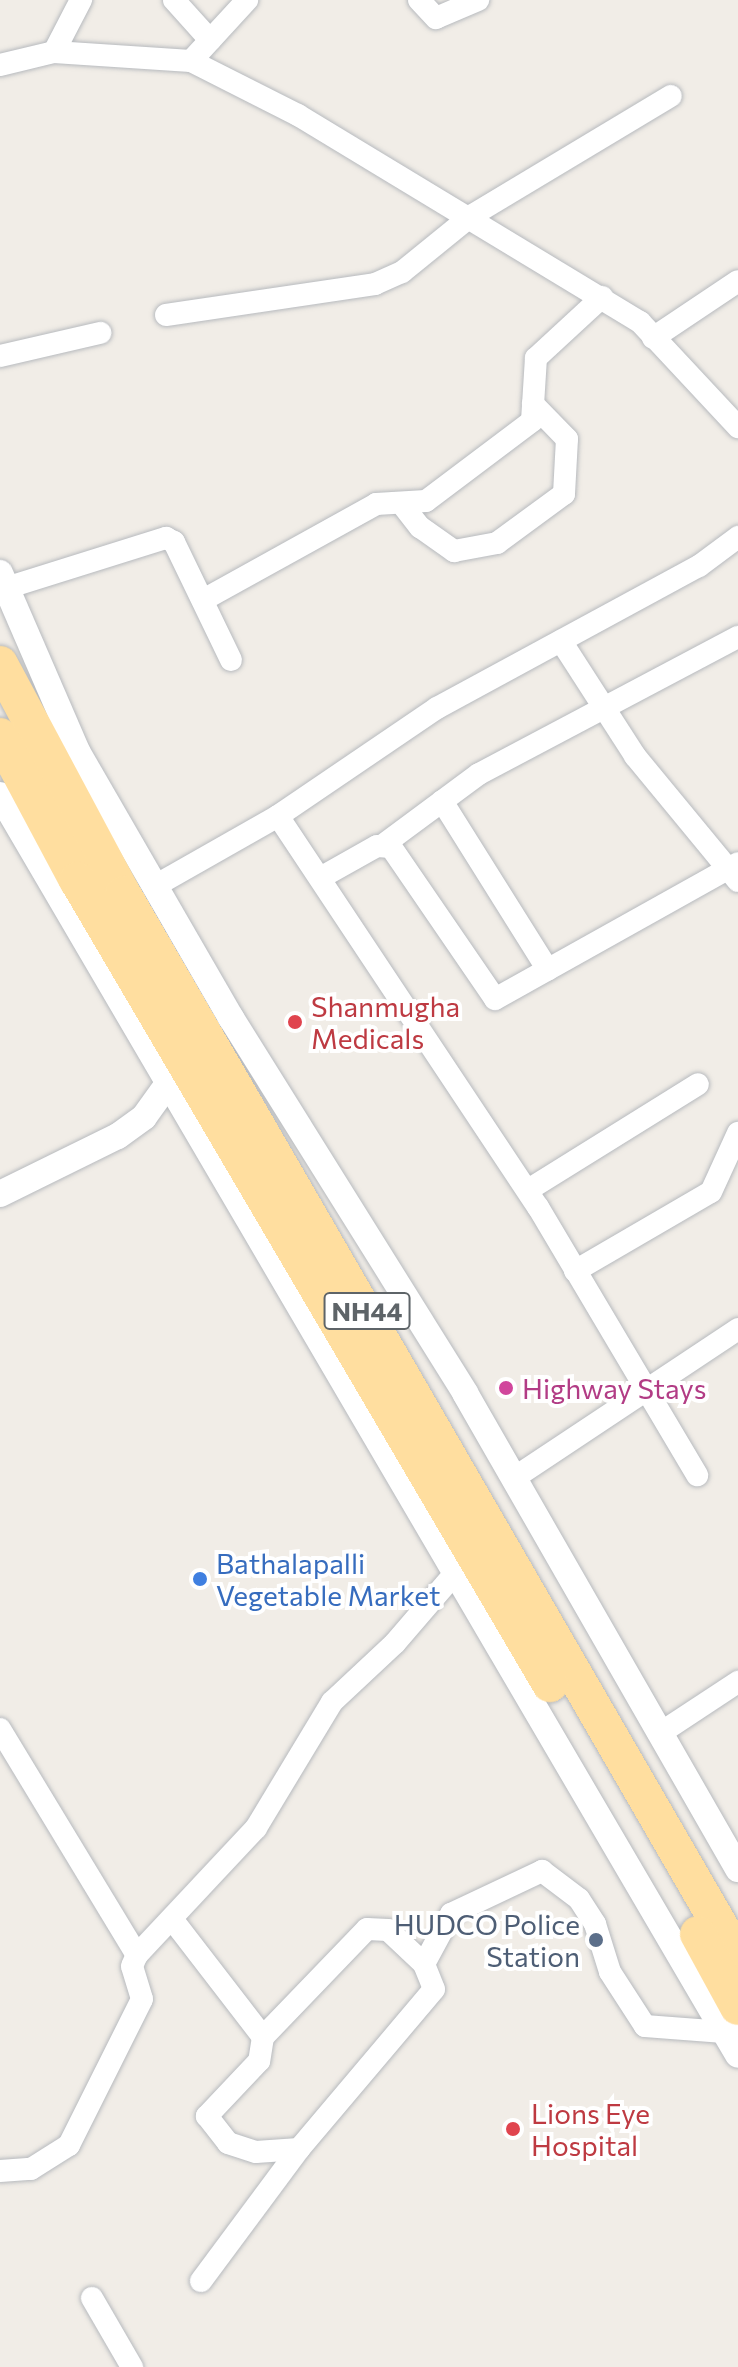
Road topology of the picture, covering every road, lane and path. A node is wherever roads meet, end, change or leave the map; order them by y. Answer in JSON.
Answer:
{"nodes":[{"id":1,"x":81,"y":0,"type":"edge"},
{"id":2,"x":174,"y":0,"type":"edge"},
{"id":3,"x":247,"y":0,"type":"edge"},
{"id":4,"x":419,"y":0,"type":"edge"},
{"id":5,"x":478,"y":0,"type":"edge"},
{"id":6,"x":210,"y":40,"type":"junction"},
{"id":7,"x":54,"y":52,"type":"junction"},
{"id":8,"x":191,"y":61,"type":"junction"},
{"id":9,"x":0,"y":65,"type":"edge"},
{"id":10,"x":671,"y":96,"type":"dead end"},
{"id":11,"x":471,"y":216,"type":"junction"},
{"id":12,"x":738,"y":281,"type":"edge"},
{"id":13,"x":602,"y":297,"type":"junction"},
{"id":14,"x":166,"y":315,"type":"dead end"},
{"id":15,"x":100,"y":333,"type":"dead end"},
{"id":16,"x":653,"y":338,"type":"junction"},
{"id":17,"x":0,"y":356,"type":"edge"},
{"id":18,"x":533,"y":404,"type":"junction"},
{"id":19,"x":738,"y":427,"type":"edge"},
{"id":20,"x":401,"y":503,"type":"junction"},
{"id":21,"x":738,"y":537,"type":"edge"},
{"id":22,"x":3,"y":580,"type":"edge"},
{"id":23,"x":203,"y":600,"type":"junction"},
{"id":24,"x":738,"y":637,"type":"edge"},
{"id":25,"x":561,"y":641,"type":"junction"},
{"id":26,"x":231,"y":660,"type":"dead end"},
{"id":27,"x":0,"y":664,"type":"edge"},
{"id":28,"x":604,"y":713,"type":"junction"},
{"id":29,"x":0,"y":736,"type":"edge"},
{"id":30,"x":0,"y":795,"type":"edge"},
{"id":31,"x":442,"y":801,"type":"junction"},
{"id":32,"x":278,"y":816,"type":"junction"},
{"id":33,"x":383,"y":845,"type":"junction"},
{"id":34,"x":735,"y":871,"type":"edge"},
{"id":35,"x":320,"y":878,"type":"junction"},
{"id":36,"x":155,"y":886,"type":"junction"},
{"id":37,"x":548,"y":970,"type":"junction"},
{"id":38,"x":188,"y":1002,"type":"junction"},
{"id":39,"x":231,"y":1018,"type":"junction"},
{"id":40,"x":176,"y":1072,"type":"junction"},
{"id":41,"x":698,"y":1084,"type":"dead end"},
{"id":42,"x":738,"y":1133,"type":"edge"},
{"id":43,"x":528,"y":1190,"type":"junction"},
{"id":44,"x":0,"y":1194,"type":"edge"},
{"id":45,"x":575,"y":1271,"type":"junction"},
{"id":46,"x":738,"y":1329,"type":"edge"},
{"id":47,"x":644,"y":1393,"type":"junction"},
{"id":48,"x":697,"y":1475,"type":"dead end"},
{"id":49,"x":514,"y":1478,"type":"junction"},
{"id":50,"x":456,"y":1572,"type":"junction"},
{"id":51,"x":738,"y":1682,"type":"edge"},
{"id":52,"x":0,"y":1729,"type":"edge"},
{"id":53,"x":659,"y":1734,"type":"junction"},
{"id":54,"x":20,"y":1762,"type":"junction"},
{"id":55,"x":0,"y":1774,"type":"edge"},
{"id":56,"x":738,"y":1869,"type":"edge"},
{"id":57,"x":172,"y":1919,"type":"junction"},
{"id":58,"x":137,"y":1955,"type":"junction"},
{"id":59,"x":738,"y":1957,"type":"edge"},
{"id":60,"x":424,"y":1964,"type":"junction"},
{"id":61,"x":733,"y":2020,"type":"edge"},
{"id":62,"x":263,"y":2037,"type":"junction"},
{"id":63,"x":738,"y":2055,"type":"edge"},
{"id":64,"x":299,"y":2149,"type":"junction"},
{"id":65,"x":0,"y":2171,"type":"edge"},
{"id":66,"x":201,"y":2281,"type":"dead end"},
{"id":67,"x":92,"y":2298,"type":"dead end"},
{"id":68,"x":132,"y":2367,"type":"edge"}],
"edges":[{"from":1,"to":7,"type":"street"},
{"from":2,"to":6,"type":"street"},
{"from":3,"to":6,"type":"street"},
{"from":4,"to":5,"type":"street"},
{"from":6,"to":8,"type":"street"},
{"from":7,"to":8,"type":"street"},
{"from":7,"to":9,"type":"street"},
{"from":8,"to":11,"type":"street"},
{"from":10,"to":11,"type":"street"},
{"from":11,"to":13,"type":"street"},
{"from":11,"to":14,"type":"street"},
{"from":12,"to":16,"type":"street"},
{"from":13,"to":16,"type":"street"},
{"from":13,"to":18,"type":"street"},
{"from":15,"to":17,"type":"street"},
{"from":16,"to":19,"type":"street"},
{"from":18,"to":20,"type":"street"},
{"from":18,"to":20,"type":"street"},
{"from":20,"to":23,"type":"street"},
{"from":21,"to":25,"type":"street"},
{"from":22,"to":23,"type":"street"},
{"from":22,"to":36,"type":"street"},
{"from":23,"to":26,"type":"street"},
{"from":24,"to":28,"type":"street"},
{"from":25,"to":28,"type":"street"},
{"from":25,"to":32,"type":"street"},
{"from":27,"to":38,"type":"highway","number":"NH44"},
{"from":28,"to":31,"type":"street"},
{"from":28,"to":34,"type":"street"},
{"from":29,"to":40,"type":"highway","number":"NH44"},
{"from":30,"to":40,"type":"street"},
{"from":31,"to":33,"type":"street"},
{"from":31,"to":37,"type":"street"},
{"from":32,"to":35,"type":"street"},
{"from":32,"to":36,"type":"street"},
{"from":33,"to":35,"type":"street"},
{"from":33,"to":37,"type":"street"},
{"from":34,"to":37,"type":"street"},
{"from":35,"to":43,"type":"street"},
{"from":36,"to":39,"type":"street"},
{"from":38,"to":39,"type":"highway"},
{"from":38,"to":59,"type":"highway","number":"NH44"},
{"from":39,"to":49,"type":"street"},
{"from":40,"to":44,"type":"street"},
{"from":40,"to":50,"type":"street"},
{"from":40,"to":61,"type":"highway","number":"NH44"},
{"from":41,"to":43,"type":"street"},
{"from":42,"to":45,"type":"street"},
{"from":43,"to":45,"type":"street"},
{"from":45,"to":47,"type":"street"},
{"from":46,"to":47,"type":"street"},
{"from":47,"to":48,"type":"street"},
{"from":47,"to":49,"type":"street"},
{"from":49,"to":53,"type":"street"},
{"from":50,"to":57,"type":"street"},
{"from":50,"to":61,"type":"street"},
{"from":51,"to":53,"type":"street"},
{"from":52,"to":54,"type":"street"},
{"from":53,"to":56,"type":"street"},
{"from":54,"to":55,"type":"street"},
{"from":54,"to":58,"type":"street"},
{"from":57,"to":58,"type":"street"},
{"from":57,"to":62,"type":"street"},
{"from":58,"to":65,"type":"street"},
{"from":60,"to":61,"type":"street"},
{"from":60,"to":62,"type":"street"},
{"from":60,"to":64,"type":"street"},
{"from":61,"to":63,"type":"street"},
{"from":62,"to":64,"type":"street"},
{"from":64,"to":66,"type":"street"},
{"from":67,"to":68,"type":"street"}]}
